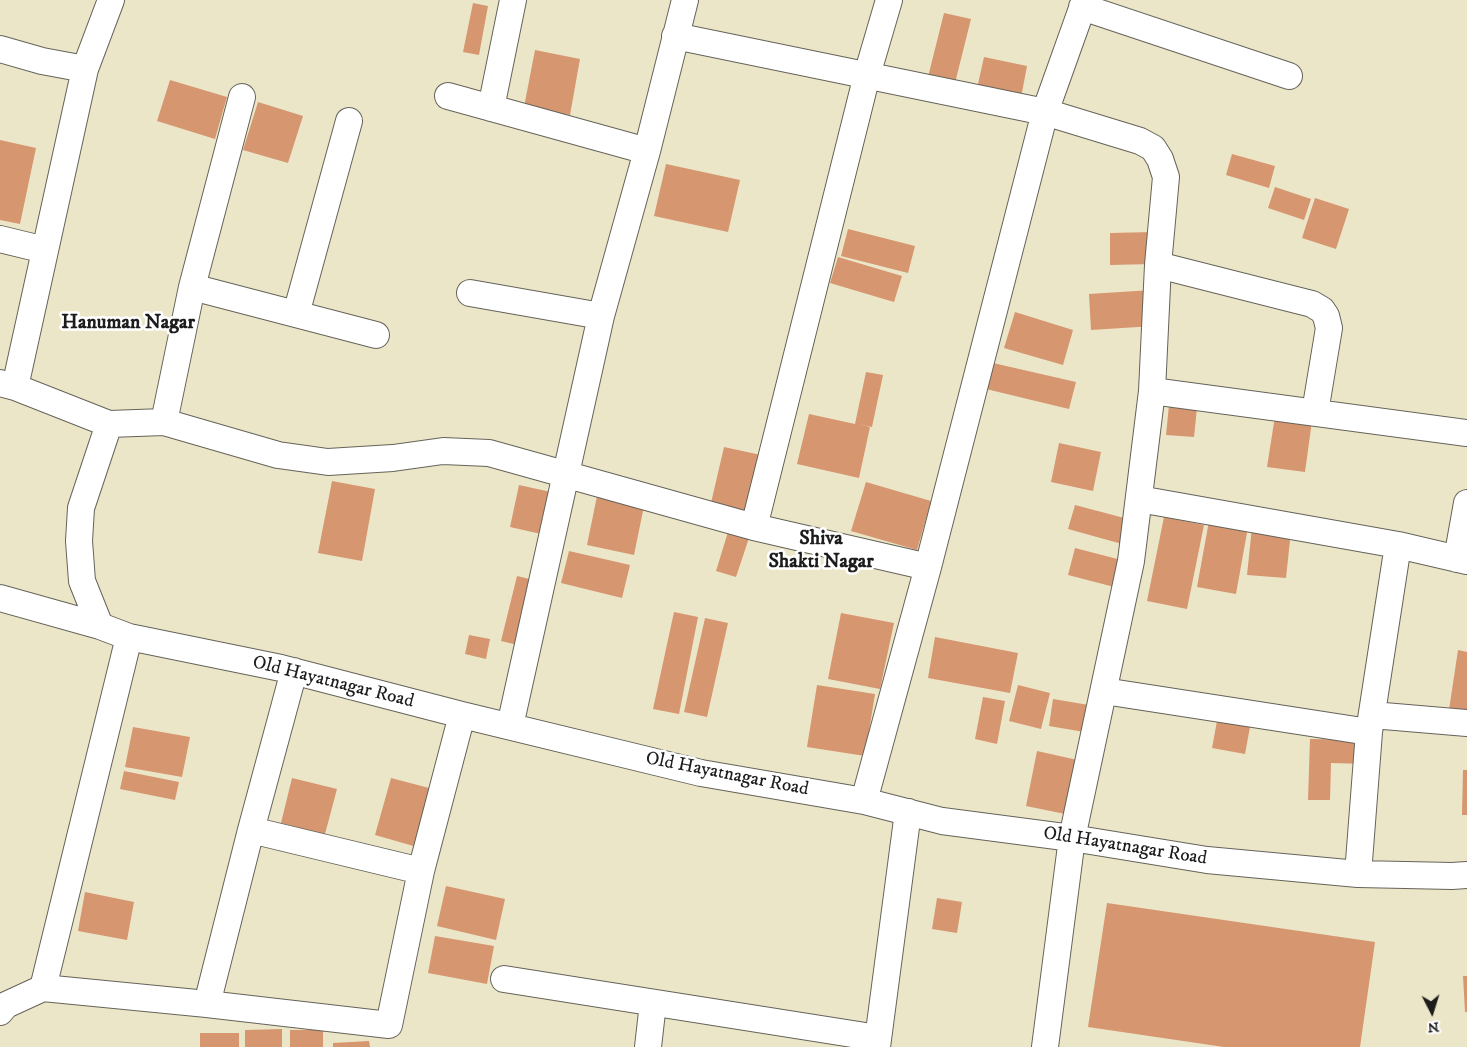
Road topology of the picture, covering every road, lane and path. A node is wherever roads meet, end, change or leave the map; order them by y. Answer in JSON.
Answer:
{"nodes":[{"id":1,"x":112,"y":0,"type":"edge"},
{"id":2,"x":513,"y":0,"type":"edge"},
{"id":3,"x":685,"y":0,"type":"edge"},
{"id":4,"x":889,"y":0,"type":"edge"},
{"id":5,"x":1084,"y":4,"type":"edge"},
{"id":6,"x":675,"y":36,"type":"junction"},
{"id":7,"x":0,"y":48,"type":"edge"},
{"id":8,"x":85,"y":69,"type":"junction"},
{"id":9,"x":867,"y":75,"type":"junction"},
{"id":10,"x":1289,"y":76,"type":"dead end"},
{"id":11,"x":448,"y":96,"type":"dead end"},
{"id":12,"x":242,"y":97,"type":"dead end"},
{"id":13,"x":491,"y":108,"type":"junction"},
{"id":14,"x":1045,"y":112,"type":"junction"},
{"id":15,"x":349,"y":121,"type":"dead end"},
{"id":16,"x":647,"y":151,"type":"junction"},
{"id":17,"x":0,"y":239,"type":"edge"},
{"id":18,"x":45,"y":250,"type":"junction"},
{"id":19,"x":1158,"y":265,"type":"junction"},
{"id":20,"x":192,"y":287,"type":"junction"},
{"id":21,"x":470,"y":293,"type":"dead end"},
{"id":22,"x":296,"y":314,"type":"junction"},
{"id":23,"x":601,"y":316,"type":"junction"},
{"id":24,"x":376,"y":335,"type":"dead end"},
{"id":25,"x":7,"y":385,"type":"edge"},
{"id":26,"x":1152,"y":391,"type":"junction"},
{"id":27,"x":1315,"y":412,"type":"junction"},
{"id":28,"x":164,"y":422,"type":"junction"},
{"id":29,"x":109,"y":424,"type":"junction"},
{"id":30,"x":1467,"y":433,"type":"edge"},
{"id":31,"x":566,"y":475,"type":"junction"},
{"id":32,"x":1139,"y":499,"type":"junction"},
{"id":33,"x":1467,"y":503,"type":"edge"},
{"id":34,"x":754,"y":527,"type":"junction"},
{"id":35,"x":1398,"y":545,"type":"junction"},
{"id":36,"x":1462,"y":560,"type":"edge"},
{"id":37,"x":928,"y":567,"type":"junction"},
{"id":38,"x":0,"y":598,"type":"edge"},
{"id":39,"x":100,"y":626,"type":"junction"},
{"id":40,"x":129,"y":637,"type":"junction"},
{"id":41,"x":294,"y":672,"type":"junction"},
{"id":42,"x":1104,"y":691,"type":"junction"},
{"id":43,"x":462,"y":715,"type":"junction"},
{"id":44,"x":1370,"y":723,"type":"junction"},
{"id":45,"x":1467,"y":723,"type":"edge"},
{"id":46,"x":510,"y":726,"type":"junction"},
{"id":47,"x":864,"y":801,"type":"junction"},
{"id":48,"x":908,"y":812,"type":"junction"},
{"id":49,"x":251,"y":830,"type":"junction"},
{"id":50,"x":1072,"y":838,"type":"junction"},
{"id":51,"x":421,"y":871,"type":"junction"},
{"id":52,"x":1358,"y":874,"type":"junction"},
{"id":53,"x":1467,"y":874,"type":"edge"},
{"id":54,"x":504,"y":979,"type":"dead end"},
{"id":55,"x":43,"y":988,"type":"junction"},
{"id":56,"x":654,"y":1003,"type":"junction"},
{"id":57,"x":207,"y":1004,"type":"junction"},
{"id":58,"x":0,"y":1012,"type":"edge"},
{"id":59,"x":878,"y":1043,"type":"edge"},
{"id":60,"x":648,"y":1047,"type":"edge"},
{"id":61,"x":1045,"y":1047,"type":"edge"}],
"edges":[{"from":1,"to":8,"type":"street"},
{"from":2,"to":13,"type":"street"},
{"from":3,"to":6,"type":"street"},
{"from":4,"to":9,"type":"street"},
{"from":5,"to":10,"type":"street"},
{"from":5,"to":14,"type":"street"},
{"from":6,"to":9,"type":"street"},
{"from":6,"to":16,"type":"street"},
{"from":7,"to":8,"type":"street"},
{"from":8,"to":18,"type":"street"},
{"from":9,"to":14,"type":"street"},
{"from":9,"to":34,"type":"street"},
{"from":11,"to":13,"type":"street"},
{"from":12,"to":20,"type":"street"},
{"from":13,"to":16,"type":"street"},
{"from":14,"to":19,"type":"street"},
{"from":14,"to":37,"type":"street"},
{"from":15,"to":22,"type":"street"},
{"from":16,"to":23,"type":"street"},
{"from":17,"to":18,"type":"street"},
{"from":18,"to":25,"type":"street"},
{"from":19,"to":26,"type":"street"},
{"from":19,"to":27,"type":"street"},
{"from":20,"to":22,"type":"street"},
{"from":20,"to":28,"type":"street"},
{"from":21,"to":23,"type":"street"},
{"from":22,"to":24,"type":"street"},
{"from":23,"to":31,"type":"street"},
{"from":25,"to":29,"type":"street"},
{"from":26,"to":27,"type":"street"},
{"from":26,"to":32,"type":"street"},
{"from":27,"to":30,"type":"street"},
{"from":28,"to":29,"type":"street"},
{"from":28,"to":31,"type":"street"},
{"from":29,"to":39,"type":"street"},
{"from":31,"to":34,"type":"street"},
{"from":31,"to":46,"type":"street"},
{"from":32,"to":35,"type":"street"},
{"from":32,"to":42,"type":"street"},
{"from":33,"to":36,"type":"street"},
{"from":34,"to":37,"type":"street"},
{"from":35,"to":36,"type":"street"},
{"from":35,"to":44,"type":"street"},
{"from":37,"to":47,"type":"street"},
{"from":38,"to":39,"type":"street","name":"Old Hayatnagar Road"},
{"from":39,"to":40,"type":"street","name":"Old Hayatnagar Road"},
{"from":40,"to":41,"type":"street","name":"Old Hayatnagar Road"},
{"from":40,"to":55,"type":"street"},
{"from":41,"to":43,"type":"street","name":"Old Hayatnagar Road"},
{"from":41,"to":49,"type":"street"},
{"from":42,"to":44,"type":"street"},
{"from":42,"to":50,"type":"street"},
{"from":43,"to":46,"type":"street","name":"Old Hayatnagar Road"},
{"from":43,"to":51,"type":"street"},
{"from":44,"to":45,"type":"street"},
{"from":44,"to":52,"type":"street"},
{"from":46,"to":47,"type":"street","name":"Old Hayatnagar Road"},
{"from":47,"to":48,"type":"street","name":"Old Hayatnagar Road"},
{"from":48,"to":50,"type":"street","name":"Old Hayatnagar Road"},
{"from":48,"to":59,"type":"street"},
{"from":49,"to":51,"type":"street"},
{"from":49,"to":57,"type":"street"},
{"from":50,"to":52,"type":"street","name":"Old Hayatnagar Road"},
{"from":50,"to":61,"type":"street"},
{"from":51,"to":57,"type":"street"},
{"from":52,"to":53,"type":"street","name":"Old Hayatnagar Road"},
{"from":54,"to":56,"type":"street"},
{"from":55,"to":57,"type":"street"},
{"from":55,"to":58,"type":"street"},
{"from":56,"to":59,"type":"street"},
{"from":56,"to":60,"type":"street"}]}
